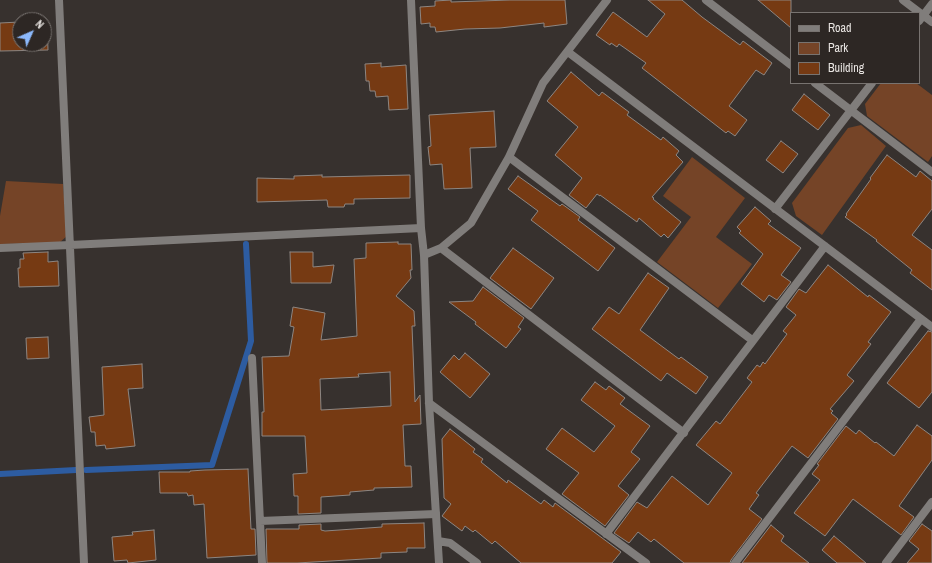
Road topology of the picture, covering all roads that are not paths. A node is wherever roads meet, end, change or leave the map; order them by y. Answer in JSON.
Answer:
{"nodes":[{"id":1,"x":59,"y":0,"type":"edge"},
{"id":2,"x":411,"y":0,"type":"edge"},
{"id":3,"x":606,"y":0,"type":"edge"},
{"id":4,"x":706,"y":0,"type":"edge"},
{"id":5,"x":903,"y":0,"type":"edge"},
{"id":6,"x":932,"y":4,"type":"edge"},
{"id":7,"x":915,"y":12,"type":"edge"},
{"id":8,"x":921,"y":18,"type":"edge"},
{"id":9,"x":932,"y":22,"type":"edge"},
{"id":10,"x":568,"y":52,"type":"junction"},
{"id":11,"x":790,"y":64,"type":"edge"},
{"id":12,"x":816,"y":84,"type":"edge"},
{"id":13,"x":871,"y":84,"type":"edge"},
{"id":14,"x":851,"y":110,"type":"junction"},
{"id":15,"x":509,"y":157,"type":"junction"},
{"id":16,"x":932,"y":172,"type":"edge"},
{"id":17,"x":775,"y":209,"type":"junction"},
{"id":18,"x":421,"y":228,"type":"junction"},
{"id":19,"x":70,"y":245,"type":"junction"},
{"id":20,"x":825,"y":246,"type":"junction"},
{"id":21,"x":0,"y":248,"type":"edge"},
{"id":22,"x":441,"y":248,"type":"junction"},
{"id":23,"x":424,"y":255,"type":"junction"},
{"id":24,"x":922,"y":319,"type":"junction"},
{"id":25,"x":932,"y":327,"type":"edge"},
{"id":26,"x":752,"y":340,"type":"junction"},
{"id":27,"x":252,"y":358,"type":"dead end"},
{"id":28,"x":429,"y":403,"type":"junction"},
{"id":29,"x":684,"y":433,"type":"junction"},
{"id":30,"x":932,"y":502,"type":"edge"},
{"id":31,"x":436,"y":514,"type":"junction"},
{"id":32,"x":260,"y":521,"type":"junction"},
{"id":33,"x":606,"y":534,"type":"junction"},
{"id":34,"x":438,"y":541,"type":"junction"},
{"id":35,"x":84,"y":563,"type":"edge"},
{"id":36,"x":262,"y":563,"type":"edge"},
{"id":37,"x":439,"y":563,"type":"edge"},
{"id":38,"x":477,"y":563,"type":"edge"},
{"id":39,"x":646,"y":563,"type":"edge"},
{"id":40,"x":735,"y":563,"type":"edge"},
{"id":41,"x":886,"y":563,"type":"edge"}],
"edges":[{"from":1,"to":19,"type":"street"},
{"from":2,"to":18,"type":"street"},
{"from":3,"to":10,"type":"street"},
{"from":4,"to":11,"type":"street"},
{"from":5,"to":7,"type":"street"},
{"from":6,"to":8,"type":"street"},
{"from":8,"to":9,"type":"street"},
{"from":10,"to":15,"type":"street"},
{"from":10,"to":17,"type":"street"},
{"from":12,"to":14,"type":"street"},
{"from":13,"to":14,"type":"street"},
{"from":14,"to":16,"type":"street"},
{"from":14,"to":17,"type":"street"},
{"from":15,"to":22,"type":"street"},
{"from":15,"to":26,"type":"street"},
{"from":17,"to":20,"type":"street"},
{"from":18,"to":19,"type":"street"},
{"from":18,"to":23,"type":"street"},
{"from":19,"to":21,"type":"street"},
{"from":19,"to":35,"type":"street"},
{"from":20,"to":24,"type":"street"},
{"from":20,"to":26,"type":"street"},
{"from":22,"to":23,"type":"street"},
{"from":22,"to":29,"type":"street"},
{"from":23,"to":28,"type":"street"},
{"from":24,"to":25,"type":"street"},
{"from":24,"to":40,"type":"street"},
{"from":26,"to":29,"type":"street"},
{"from":27,"to":32,"type":"street"},
{"from":28,"to":31,"type":"street"},
{"from":28,"to":33,"type":"street"},
{"from":29,"to":33,"type":"street"},
{"from":30,"to":41,"type":"street"},
{"from":31,"to":32,"type":"street"},
{"from":31,"to":34,"type":"street"},
{"from":32,"to":36,"type":"street"},
{"from":33,"to":39,"type":"street"},
{"from":34,"to":37,"type":"street"},
{"from":34,"to":38,"type":"street"}]}
